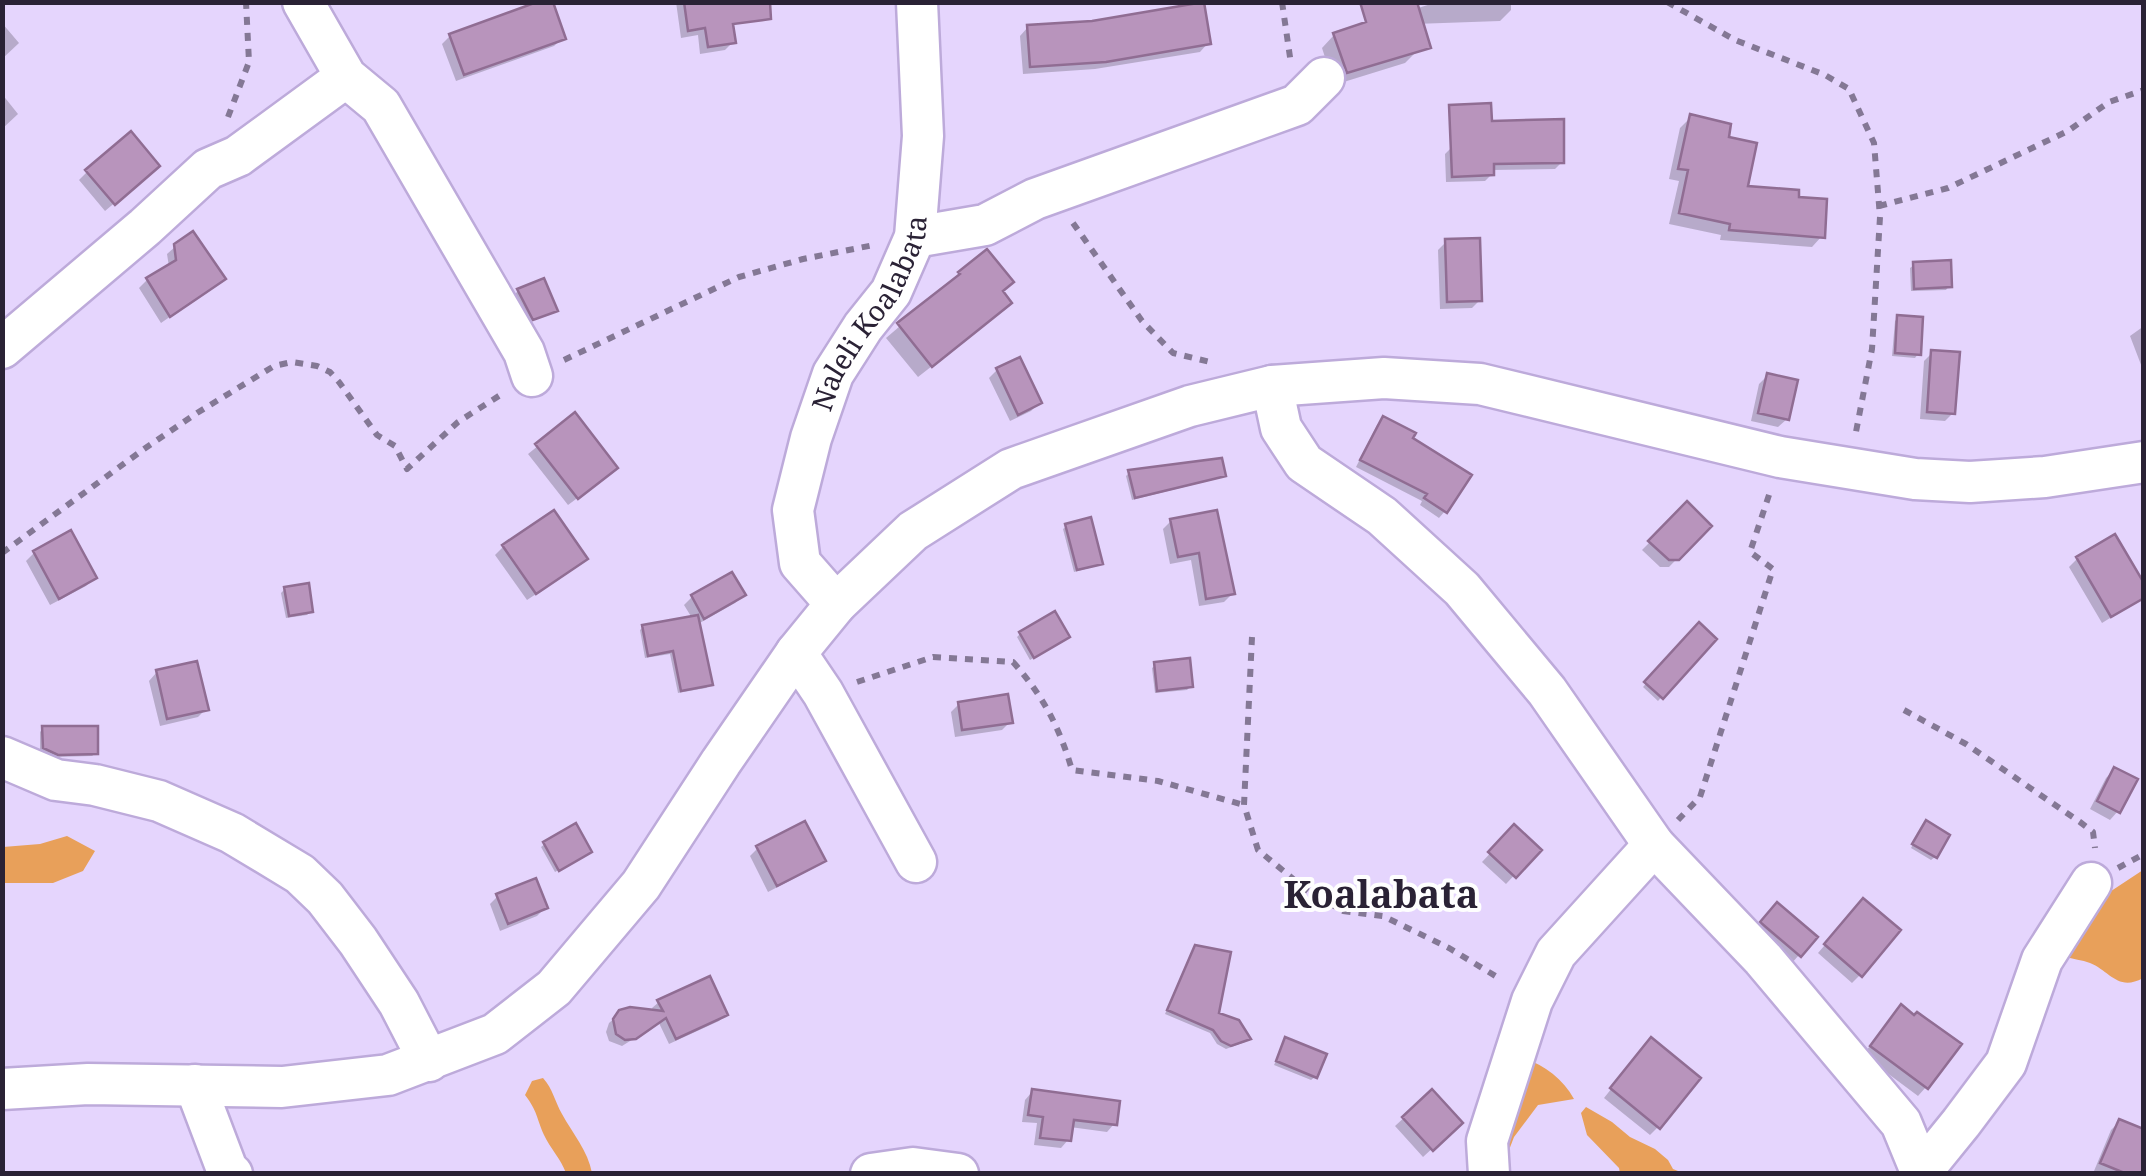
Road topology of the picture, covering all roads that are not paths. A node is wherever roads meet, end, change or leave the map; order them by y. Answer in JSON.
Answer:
{"nodes":[{"id":1,"x":303,"y":2,"type":"edge"},
{"id":2,"x":917,"y":2,"type":"edge"},
{"id":3,"x":346,"y":77,"type":"junction"},
{"id":4,"x":1310,"y":92,"type":"road end"},
{"id":5,"x":915,"y":237,"type":"junction"},
{"id":6,"x":2,"y":348,"type":"edge"},
{"id":7,"x":532,"y":376,"type":"road end"},
{"id":8,"x":1252,"y":390,"type":"junction"},
{"id":9,"x":2144,"y":462,"type":"edge"},
{"id":10,"x":836,"y":604,"type":"junction"},
{"id":11,"x":796,"y":653,"type":"junction"},
{"id":12,"x":2,"y":756,"type":"edge"},
{"id":13,"x":1654,"y":845,"type":"junction"},
{"id":14,"x":916,"y":862,"type":"dead end"},
{"id":15,"x":2090,"y":884,"type":"road end"},
{"id":16,"x":429,"y":1061,"type":"junction"},
{"id":17,"x":194,"y":1084,"type":"junction"},
{"id":18,"x":2,"y":1089,"type":"edge"},
{"id":19,"x":1923,"y":1173,"type":"edge"},
{"id":20,"x":232,"y":1174,"type":"edge"},
{"id":21,"x":871,"y":1174,"type":"edge"},
{"id":22,"x":958,"y":1174,"type":"edge"},
{"id":23,"x":1489,"y":1174,"type":"edge"}],
"edges":[{"from":1,"to":3,"type":"street"},
{"from":2,"to":5,"type":"street","name":"Naleli Koalabata"},
{"from":3,"to":6,"type":"street"},
{"from":3,"to":7,"type":"street"},
{"from":4,"to":5,"type":"street"},
{"from":5,"to":10,"type":"street","name":"Naleli Koalabata"},
{"from":8,"to":9,"type":"street"},
{"from":8,"to":10,"type":"street"},
{"from":8,"to":13,"type":"street"},
{"from":10,"to":11,"type":"street"},
{"from":11,"to":14,"type":"street"},
{"from":11,"to":16,"type":"street"},
{"from":12,"to":16,"type":"street"},
{"from":13,"to":19,"type":"street"},
{"from":13,"to":23,"type":"street"},
{"from":15,"to":19,"type":"street"},
{"from":16,"to":17,"type":"street"},
{"from":17,"to":18,"type":"street"},
{"from":17,"to":20,"type":"street"},
{"from":21,"to":22,"type":"street"}]}
